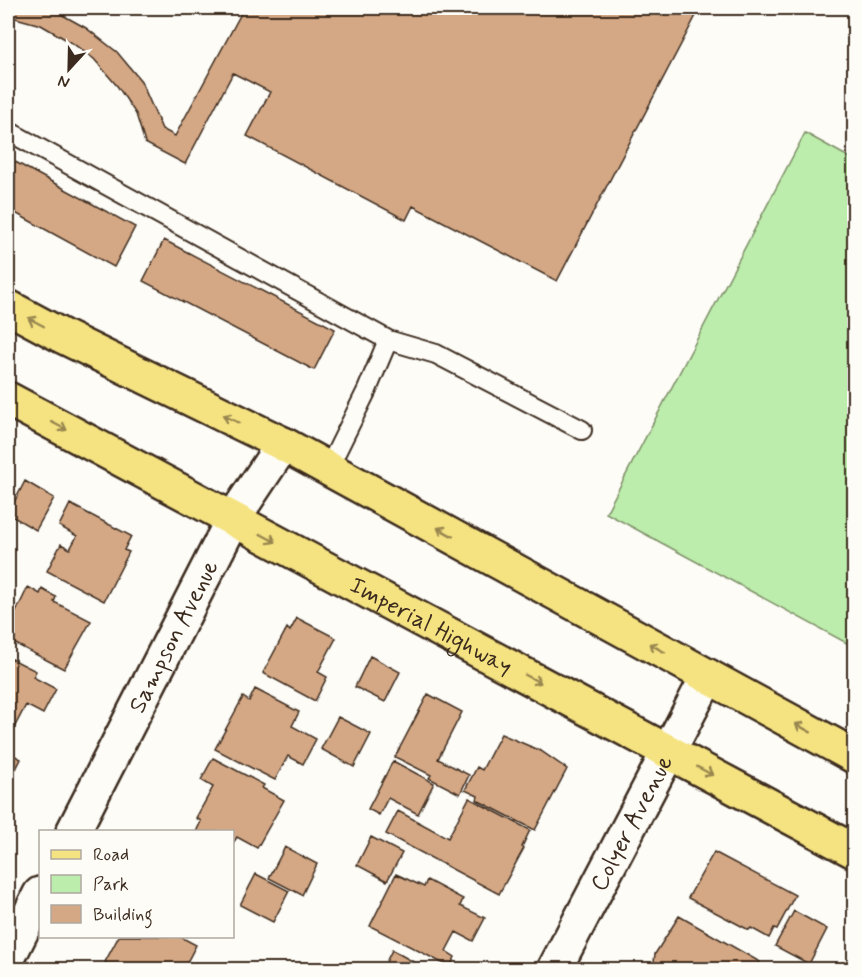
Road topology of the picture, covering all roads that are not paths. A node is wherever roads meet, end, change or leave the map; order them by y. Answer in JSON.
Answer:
{"nodes":[{"id":1,"x":8,"y":130,"type":"edge"},
{"id":2,"x":8,"y":307,"type":"edge"},
{"id":3,"x":388,"y":340,"type":"junction"},
{"id":4,"x":8,"y":399,"type":"edge"},
{"id":5,"x":582,"y":430,"type":"dead end"},
{"id":6,"x":283,"y":444,"type":"junction"},
{"id":7,"x":328,"y":469,"type":"junction"},
{"id":8,"x":233,"y":519,"type":"junction"},
{"id":9,"x":708,"y":676,"type":"junction"},
{"id":10,"x":669,"y":752,"type":"junction"},
{"id":11,"x":855,"y":756,"type":"edge"},
{"id":12,"x":73,"y":830,"type":"edge"},
{"id":13,"x":855,"y":851,"type":"edge"},
{"id":14,"x":39,"y":896,"type":"edge"},
{"id":15,"x":8,"y":958,"type":"edge"},
{"id":16,"x":554,"y":969,"type":"edge"}],
"edges":[{"from":1,"to":3,"type":"lane"},
{"from":6,"to":2,"type":"main road","one_way":true},
{"from":3,"to":5,"type":"lane"},
{"from":3,"to":7,"type":"lane"},
{"from":4,"to":8,"type":"main road","name":"Imperial Highway","one_way":true},
{"from":6,"to":7,"type":"main road"},
{"from":6,"to":8,"type":"street","name":"Sampson Avenue"},
{"from":9,"to":7,"type":"main road","one_way":true},
{"from":8,"to":10,"type":"main road","name":"Imperial Highway","one_way":true},
{"from":8,"to":12,"type":"street","name":"Sampson Avenue"},
{"from":9,"to":10,"type":"street","name":"Colyer Avenue"},
{"from":11,"to":9,"type":"main road","one_way":true},
{"from":10,"to":13,"type":"main road","name":"Imperial Highway","one_way":true},
{"from":10,"to":16,"type":"street","name":"Colyer Avenue"},
{"from":14,"to":15,"type":"street"}]}
